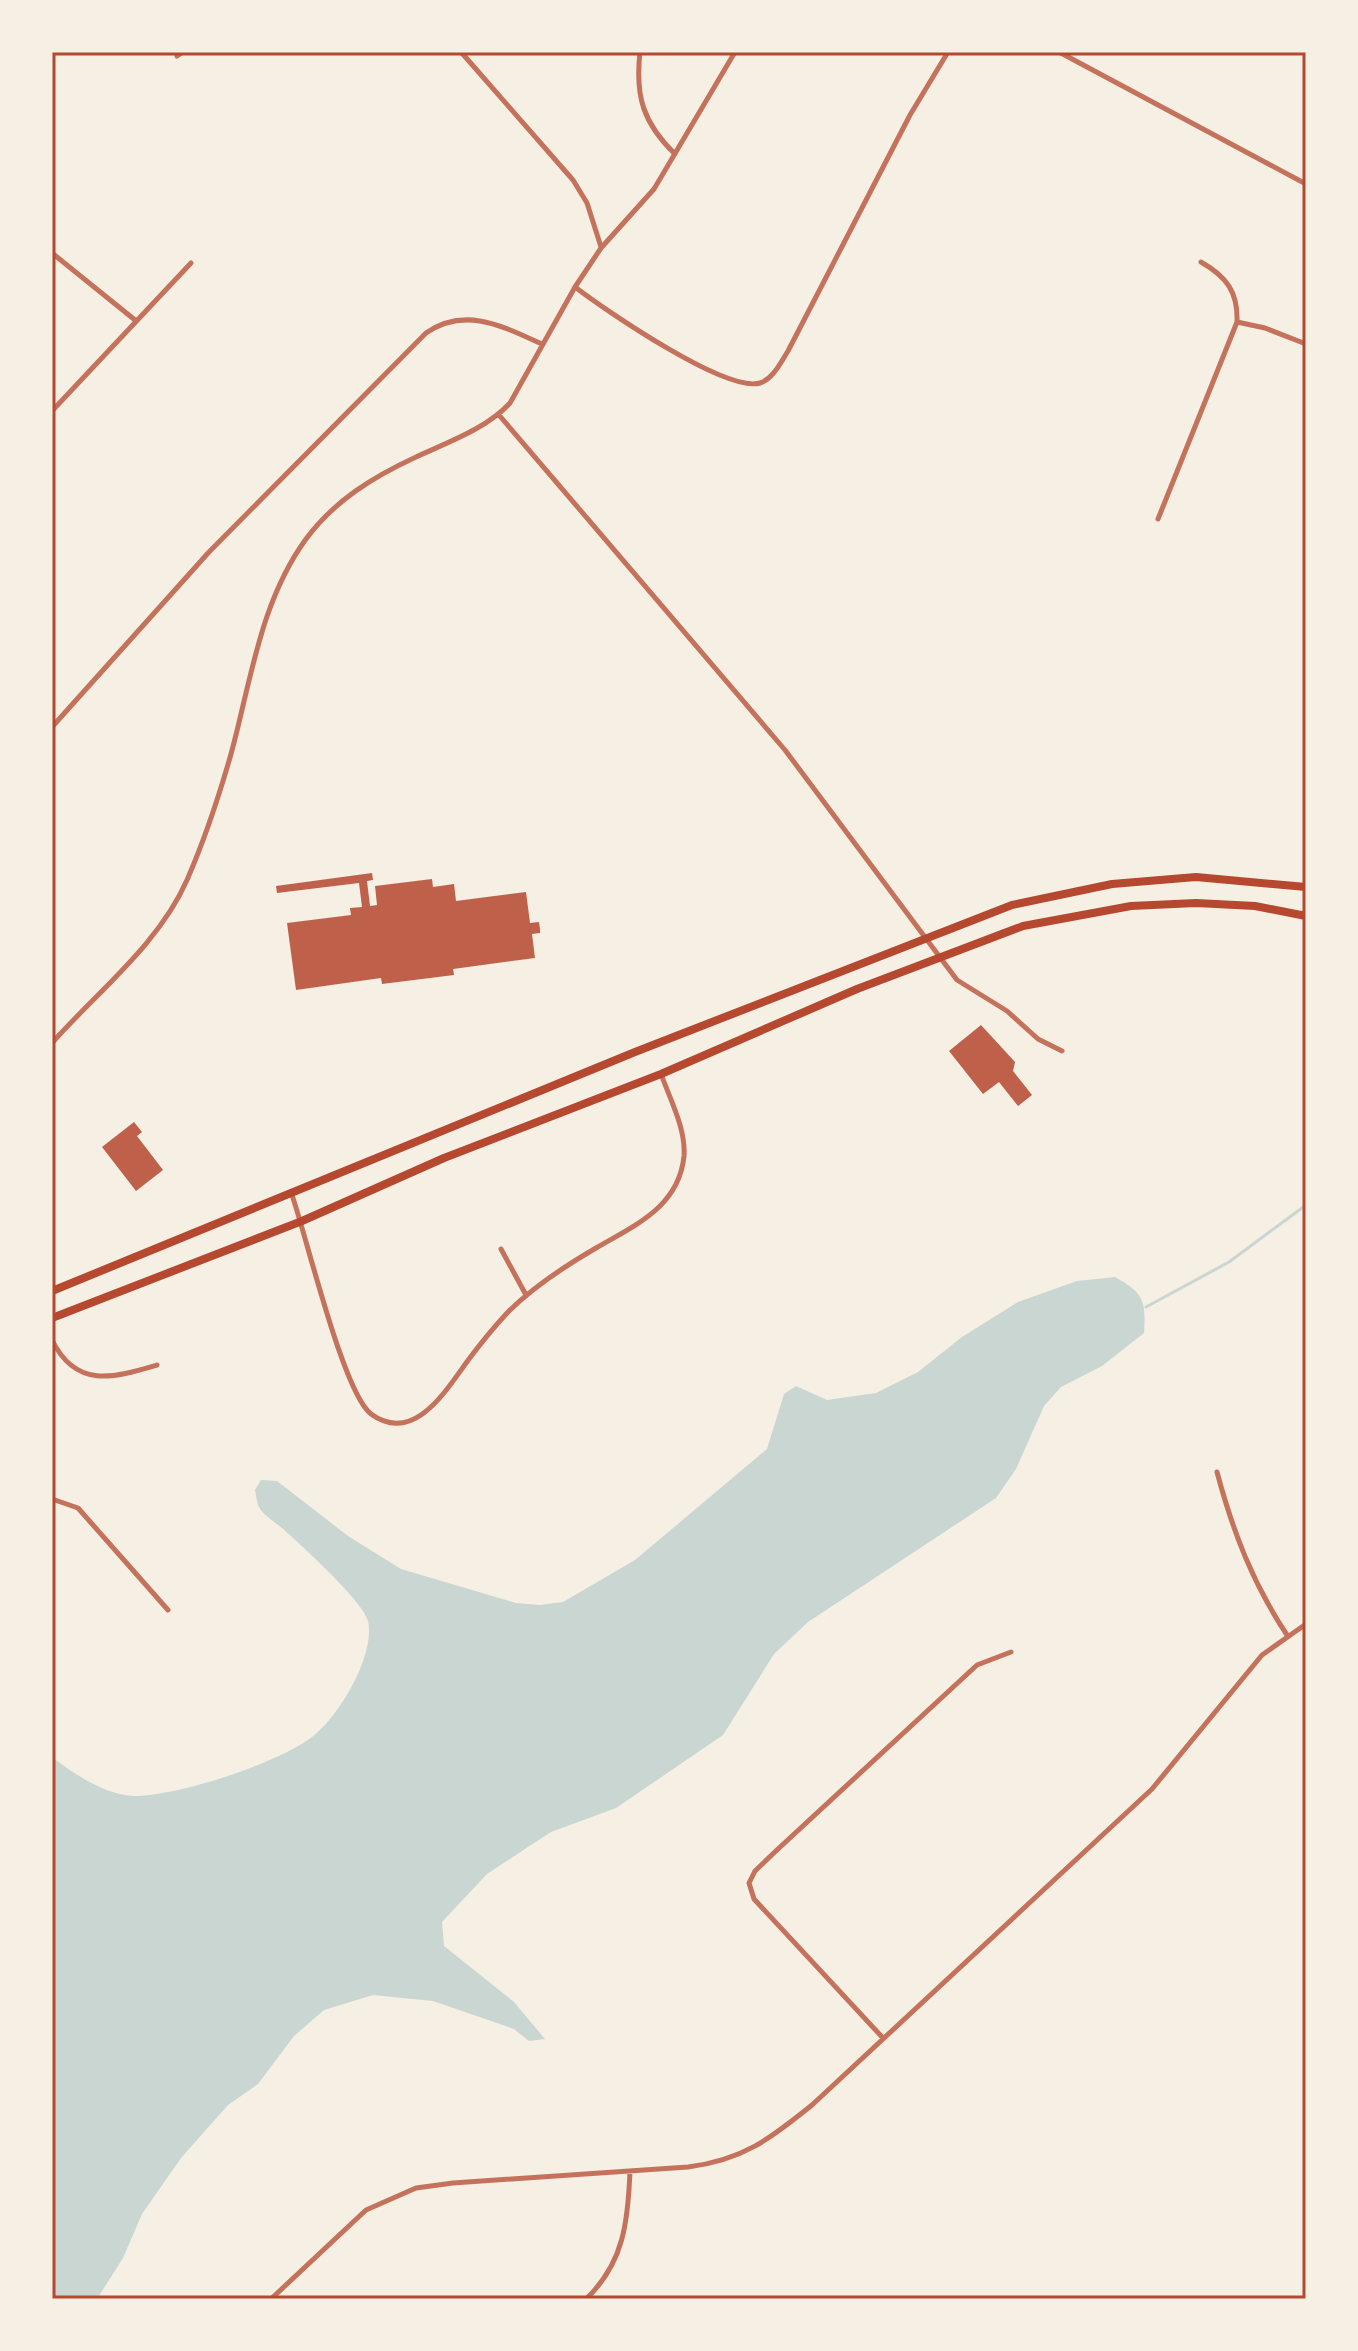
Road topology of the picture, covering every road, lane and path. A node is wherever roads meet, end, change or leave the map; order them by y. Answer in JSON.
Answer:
{"nodes":[{"id":1,"x":183,"y":52,"type":"edge"},
{"id":2,"x":461,"y":52,"type":"edge"},
{"id":3,"x":640,"y":52,"type":"edge"},
{"id":4,"x":735,"y":52,"type":"edge"},
{"id":5,"x":948,"y":52,"type":"edge"},
{"id":6,"x":1059,"y":52,"type":"edge"},
{"id":7,"x":177,"y":56,"type":"dead end"},
{"id":8,"x":675,"y":154,"type":"junction"},
{"id":9,"x":1306,"y":184,"type":"edge"},
{"id":10,"x":601,"y":248,"type":"junction"},
{"id":11,"x":52,"y":253,"type":"edge"},
{"id":12,"x":1201,"y":262,"type":"dead end"},
{"id":13,"x":191,"y":263,"type":"dead end"},
{"id":14,"x":575,"y":287,"type":"junction"},
{"id":15,"x":135,"y":320,"type":"junction"},
{"id":16,"x":1237,"y":322,"type":"junction"},
{"id":17,"x":542,"y":344,"type":"junction"},
{"id":18,"x":1306,"y":344,"type":"edge"},
{"id":19,"x":52,"y":411,"type":"edge"},
{"id":20,"x":499,"y":415,"type":"junction"},
{"id":21,"x":1158,"y":519,"type":"dead end"},
{"id":22,"x":52,"y":727,"type":"edge"},
{"id":23,"x":1306,"y":887,"type":"edge"},
{"id":24,"x":1306,"y":916,"type":"edge"},
{"id":25,"x":926,"y":941,"type":"junction"},
{"id":26,"x":939,"y":960,"type":"junction"},
{"id":27,"x":52,"y":1043,"type":"edge"},
{"id":28,"x":1062,"y":1051,"type":"dead end"},
{"id":29,"x":661,"y":1074,"type":"junction"},
{"id":30,"x":291,"y":1192,"type":"junction"},
{"id":31,"x":302,"y":1221,"type":"junction"},
{"id":32,"x":501,"y":1249,"type":"dead end"},
{"id":33,"x":52,"y":1291,"type":"edge"},
{"id":34,"x":526,"y":1295,"type":"junction"},
{"id":35,"x":52,"y":1318,"type":"edge"},
{"id":36,"x":52,"y":1340,"type":"edge"},
{"id":37,"x":157,"y":1365,"type":"dead end"},
{"id":38,"x":1217,"y":1472,"type":"dead end"},
{"id":39,"x":52,"y":1499,"type":"edge"},
{"id":40,"x":168,"y":1610,"type":"dead end"},
{"id":41,"x":1306,"y":1624,"type":"edge"},
{"id":42,"x":1287,"y":1635,"type":"junction"},
{"id":43,"x":1011,"y":1652,"type":"dead end"},
{"id":44,"x":883,"y":2038,"type":"junction"},
{"id":45,"x":630,"y":2171,"type":"junction"},
{"id":46,"x":271,"y":2299,"type":"edge"},
{"id":47,"x":586,"y":2299,"type":"edge"}],
"edges":[{"from":1,"to":7,"type":"street"},
{"from":2,"to":10,"type":"street"},
{"from":3,"to":8,"type":"street"},
{"from":4,"to":8,"type":"street"},
{"from":5,"to":14,"type":"street"},
{"from":6,"to":9,"type":"street"},
{"from":8,"to":10,"type":"street"},
{"from":10,"to":14,"type":"street"},
{"from":11,"to":15,"type":"street"},
{"from":12,"to":16,"type":"street"},
{"from":13,"to":15,"type":"street"},
{"from":14,"to":17,"type":"street"},
{"from":15,"to":19,"type":"street"},
{"from":16,"to":18,"type":"street"},
{"from":16,"to":21,"type":"street"},
{"from":17,"to":20,"type":"street"},
{"from":17,"to":22,"type":"street"},
{"from":20,"to":25,"type":"street"},
{"from":20,"to":27,"type":"street"},
{"from":23,"to":25,"type":"main road"},
{"from":24,"to":26,"type":"main road"},
{"from":25,"to":26,"type":"street"},
{"from":25,"to":30,"type":"main road"},
{"from":26,"to":28,"type":"street"},
{"from":26,"to":29,"type":"main road"},
{"from":29,"to":31,"type":"main road"},
{"from":29,"to":34,"type":"street"},
{"from":30,"to":31,"type":"street"},
{"from":30,"to":33,"type":"main road"},
{"from":31,"to":34,"type":"street"},
{"from":31,"to":35,"type":"main road"},
{"from":32,"to":34,"type":"street"},
{"from":36,"to":37,"type":"street"},
{"from":38,"to":42,"type":"street"},
{"from":39,"to":40,"type":"street"},
{"from":41,"to":42,"type":"street"},
{"from":42,"to":44,"type":"street"},
{"from":43,"to":44,"type":"street"},
{"from":44,"to":45,"type":"street"},
{"from":45,"to":46,"type":"street"},
{"from":45,"to":47,"type":"street"}]}
